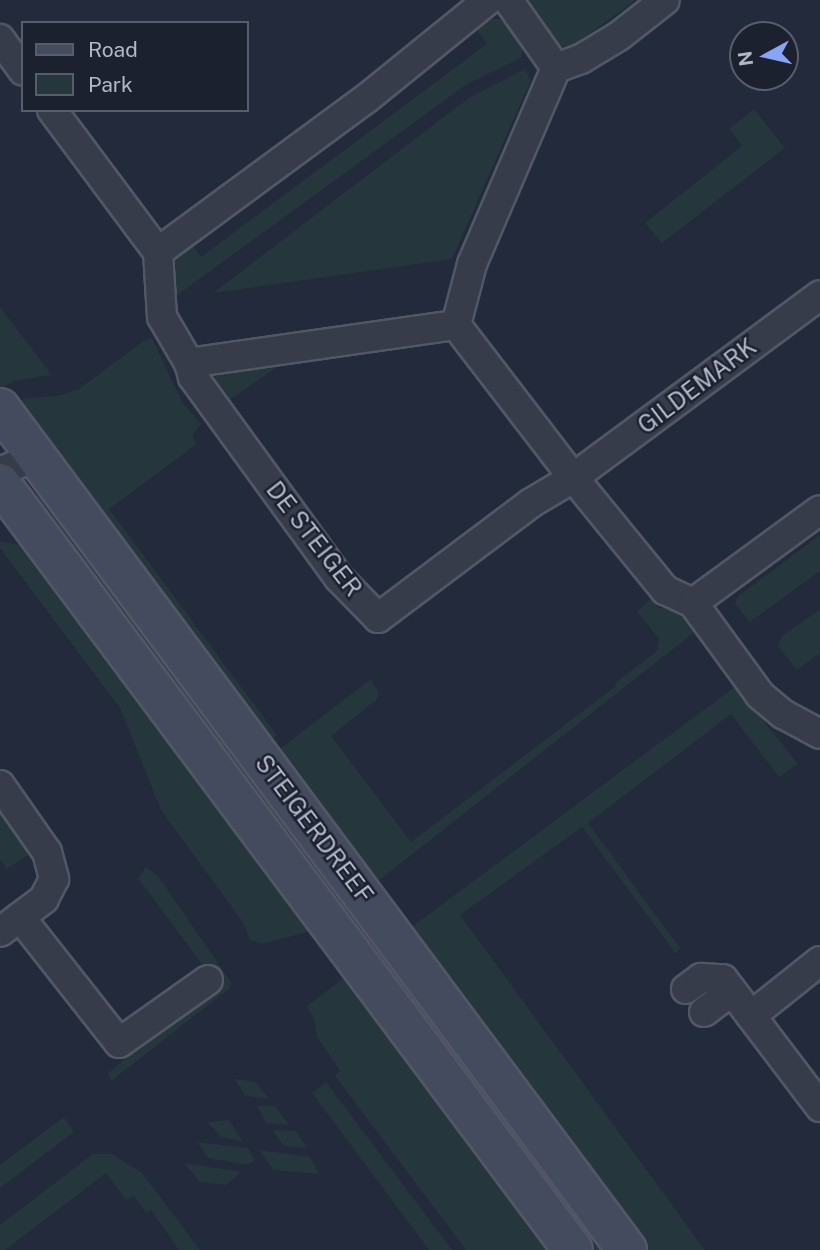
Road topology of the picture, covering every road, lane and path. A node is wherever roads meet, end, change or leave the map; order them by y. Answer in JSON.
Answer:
{"nodes":[{"id":1,"x":488,"y":0,"type":"edge"},
{"id":2,"x":508,"y":0,"type":"edge"},
{"id":3,"x":665,"y":0,"type":"edge"},
{"id":4,"x":0,"y":39,"type":"edge"},
{"id":5,"x":21,"y":68,"type":"edge"},
{"id":6,"x":556,"y":68,"type":"junction"},
{"id":7,"x":53,"y":112,"type":"edge"},
{"id":8,"x":158,"y":252,"type":"junction"},
{"id":9,"x":820,"y":295,"type":"edge"},
{"id":10,"x":456,"y":325,"type":"junction"},
{"id":11,"x":189,"y":363,"type":"junction"},
{"id":12,"x":0,"y":408,"type":"edge"},
{"id":13,"x":36,"y":456,"type":"junction"},
{"id":14,"x":573,"y":478,"type":"junction"},
{"id":15,"x":2,"y":488,"type":"edge"},
{"id":16,"x":820,"y":510,"type":"edge"},
{"id":17,"x":692,"y":603,"type":"junction"},
{"id":18,"x":820,"y":734,"type":"edge"},
{"id":19,"x":0,"y":785,"type":"edge"},
{"id":20,"x":10,"y":925,"type":"edge"},
{"id":21,"x":820,"y":961,"type":"edge"},
{"id":22,"x":208,"y":980,"type":"dead end"},
{"id":23,"x":686,"y":989,"type":"dead end"},
{"id":24,"x":732,"y":991,"type":"junction"},
{"id":25,"x":704,"y":1012,"type":"dead end"},
{"id":26,"x":751,"y":1016,"type":"junction"},
{"id":27,"x":820,"y":1107,"type":"edge"},
{"id":28,"x":573,"y":1250,"type":"edge"},
{"id":29,"x":627,"y":1250,"type":"edge"}],
"edges":[{"from":1,"to":8,"type":"street"},
{"from":2,"to":6,"type":"street"},
{"from":3,"to":6,"type":"street"},
{"from":4,"to":5,"type":"street"},
{"from":6,"to":10,"type":"street"},
{"from":7,"to":8,"type":"street"},
{"from":8,"to":11,"type":"street","name":"DE STEIGER"},
{"from":9,"to":14,"type":"street","name":"GILDEMARK"},
{"from":10,"to":11,"type":"street"},
{"from":10,"to":14,"type":"street"},
{"from":11,"to":14,"type":"street","name":"DE STEIGER"},
{"from":12,"to":13,"type":"main road","name":"STEIGERDREEF"},
{"from":13,"to":15,"type":"street"},
{"from":13,"to":29,"type":"main road","name":"STEIGERDREEF"},
{"from":14,"to":17,"type":"street"},
{"from":15,"to":28,"type":"main road","name":"STEIGERDREEF"},
{"from":16,"to":17,"type":"street"},
{"from":17,"to":18,"type":"street"},
{"from":19,"to":20,"type":"street"},
{"from":20,"to":22,"type":"street"},
{"from":21,"to":26,"type":"street"},
{"from":23,"to":24,"type":"street"},
{"from":24,"to":25,"type":"street"},
{"from":24,"to":26,"type":"street"},
{"from":26,"to":27,"type":"street"}]}
